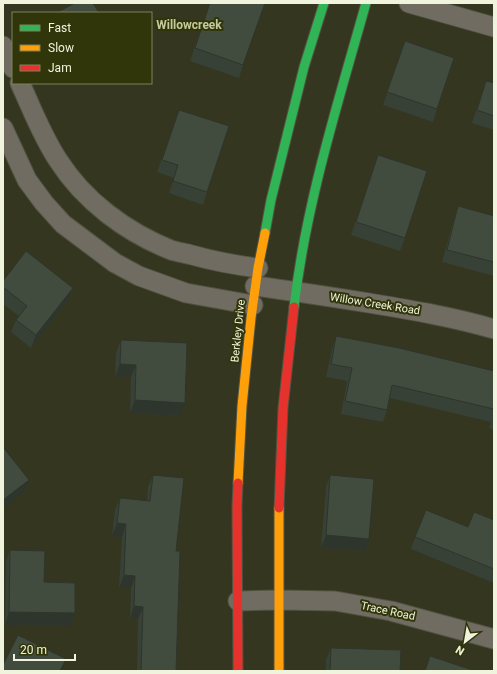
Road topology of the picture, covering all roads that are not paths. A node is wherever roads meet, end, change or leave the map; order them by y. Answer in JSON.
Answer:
{"nodes":[{"id":1,"x":324,"y":3,"type":"edge"},
{"id":2,"x":366,"y":3,"type":"edge"},
{"id":3,"x":409,"y":3,"type":"edge"},
{"id":4,"x":494,"y":27,"type":"edge"},
{"id":5,"x":3,"y":46,"type":"edge"},
{"id":6,"x":12,"y":66,"type":"edge"},
{"id":7,"x":20,"y":84,"type":"edge"},
{"id":8,"x":3,"y":128,"type":"edge"},
{"id":9,"x":256,"y":277,"type":"junction"},
{"id":10,"x":296,"y":291,"type":"junction"},
{"id":11,"x":253,"y":305,"type":"junction"},
{"id":12,"x":494,"y":329,"type":"edge"},
{"id":13,"x":279,"y":600,"type":"junction"},
{"id":14,"x":238,"y":601,"type":"junction"},
{"id":15,"x":494,"y":639,"type":"edge"},
{"id":16,"x":238,"y":671,"type":"edge"},
{"id":17,"x":279,"y":671,"type":"edge"}],
"edges":[{"from":1,"to":9,"type":"street","name":"Berkley Drive"},
{"from":2,"to":10,"type":"street"},
{"from":3,"to":4,"type":"street"},
{"from":5,"to":6,"type":"street"},
{"from":7,"to":9,"type":"street","name":"Willow Creek Road"},
{"from":8,"to":11,"type":"street"},
{"from":9,"to":10,"type":"street","name":"Willow Creek Road"},
{"from":9,"to":11,"type":"street","name":"Berkley Drive"},
{"from":10,"to":12,"type":"street","name":"Willow Creek Road"},
{"from":10,"to":13,"type":"street"},
{"from":11,"to":14,"type":"street","name":"Berkley Drive"},
{"from":13,"to":14,"type":"street","name":"Trace Road"},
{"from":13,"to":15,"type":"street","name":"Trace Road"},
{"from":13,"to":17,"type":"street"},
{"from":14,"to":16,"type":"street","name":"Berkley Drive"}]}
